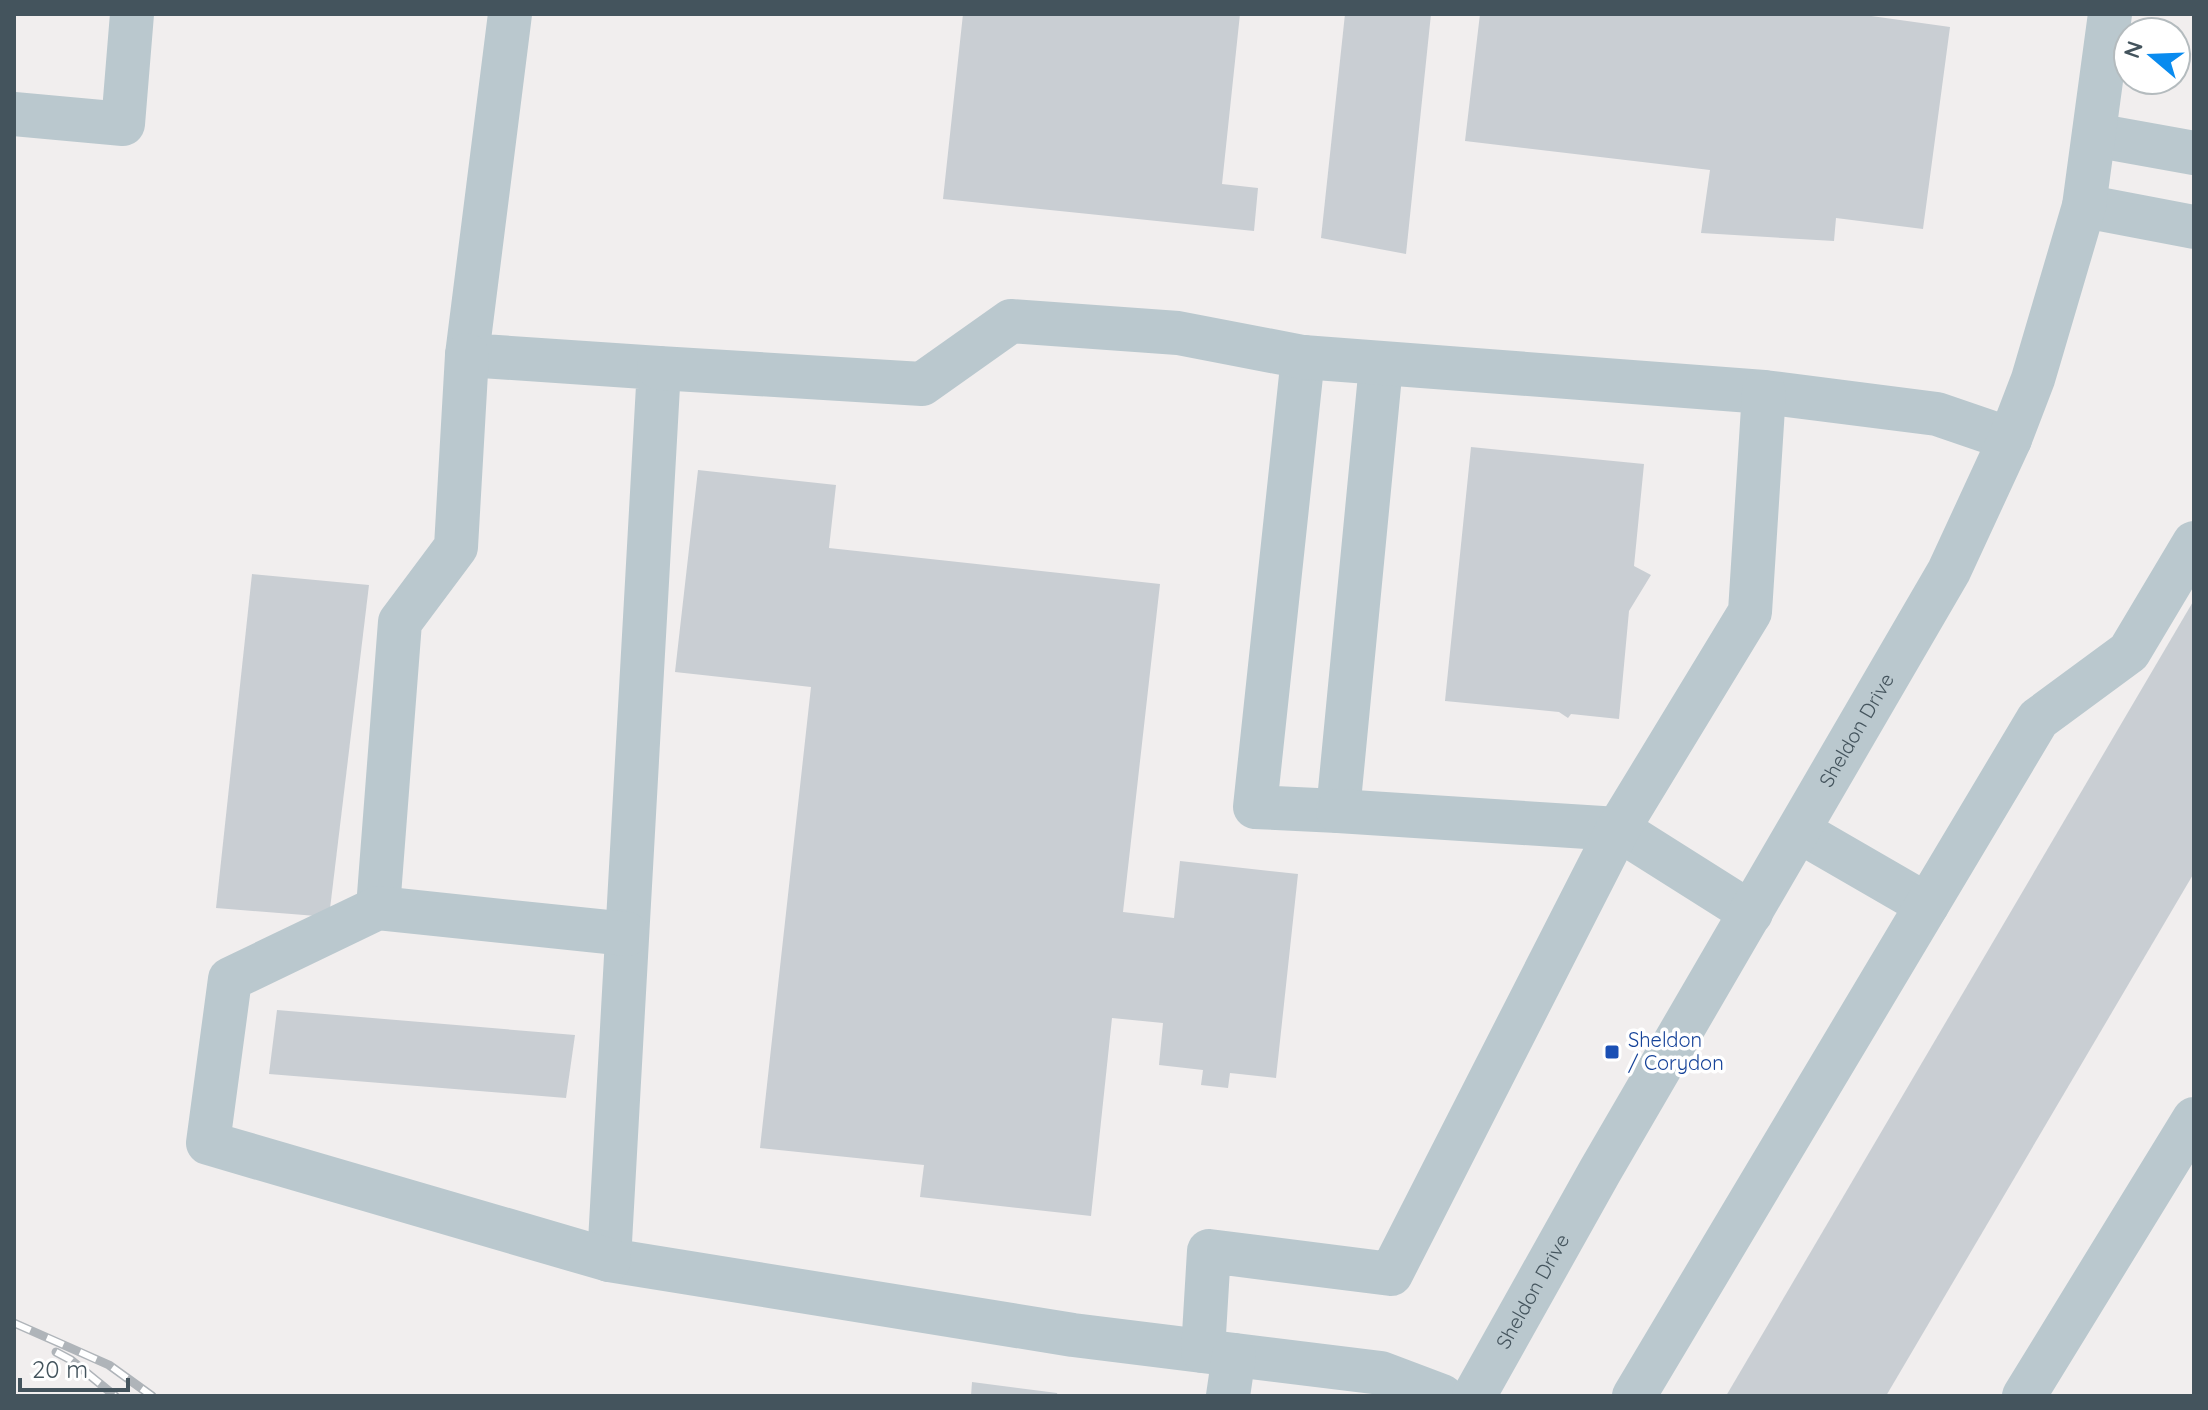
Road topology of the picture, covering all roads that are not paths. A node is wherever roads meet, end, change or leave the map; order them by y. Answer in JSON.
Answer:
{"nodes":[{"id":1,"x":132,"y":14,"type":"edge"},
{"id":2,"x":510,"y":14,"type":"edge"},
{"id":3,"x":2110,"y":14,"type":"edge"},
{"id":4,"x":14,"y":114,"type":"edge"},
{"id":5,"x":2094,"y":135,"type":"junction"},
{"id":6,"x":2194,"y":153,"type":"edge"},
{"id":7,"x":2084,"y":206,"type":"junction"},
{"id":8,"x":2194,"y":227,"type":"edge"},
{"id":9,"x":467,"y":355,"type":"junction"},
{"id":10,"x":1303,"y":357,"type":"junction"},
{"id":11,"x":1381,"y":365,"type":"junction"},
{"id":12,"x":659,"y":368,"type":"junction"},
{"id":13,"x":1764,"y":392,"type":"junction"},
{"id":14,"x":2010,"y":439,"type":"junction"},
{"id":15,"x":2194,"y":543,"type":"edge"},
{"id":16,"x":1338,"y":811,"type":"junction"},
{"id":17,"x":1618,"y":829,"type":"junction"},
{"id":18,"x":1799,"y":831,"type":"junction"},
{"id":19,"x":1927,"y":905,"type":"junction"},
{"id":20,"x":378,"y":908,"type":"junction"},
{"id":21,"x":1751,"y":913,"type":"junction"},
{"id":22,"x":627,"y":934,"type":"junction"},
{"id":23,"x":2194,"y":1119,"type":"edge"},
{"id":24,"x":609,"y":1260,"type":"junction"},
{"id":25,"x":1221,"y":1367,"type":"edge"},
{"id":26,"x":1442,"y":1396,"type":"edge"},
{"id":27,"x":1474,"y":1396,"type":"edge"},
{"id":28,"x":1634,"y":1396,"type":"edge"},
{"id":29,"x":2024,"y":1396,"type":"edge"}],
"edges":[{"from":1,"to":4,"type":"street"},
{"from":2,"to":9,"type":"street"},
{"from":3,"to":5,"type":"street","name":"Sheldon Drive"},
{"from":5,"to":6,"type":"street"},
{"from":5,"to":7,"type":"street","name":"Sheldon Drive"},
{"from":7,"to":8,"type":"street"},
{"from":7,"to":14,"type":"street","name":"Sheldon Drive"},
{"from":9,"to":12,"type":"street"},
{"from":9,"to":20,"type":"street"},
{"from":10,"to":11,"type":"street"},
{"from":10,"to":12,"type":"street"},
{"from":10,"to":16,"type":"street"},
{"from":11,"to":13,"type":"street"},
{"from":11,"to":16,"type":"street"},
{"from":12,"to":22,"type":"street"},
{"from":13,"to":14,"type":"street"},
{"from":13,"to":17,"type":"street"},
{"from":14,"to":18,"type":"street","name":"Sheldon Drive"},
{"from":15,"to":19,"type":"street"},
{"from":16,"to":17,"type":"street"},
{"from":17,"to":21,"type":"street"},
{"from":17,"to":25,"type":"street"},
{"from":18,"to":19,"type":"street"},
{"from":18,"to":21,"type":"street","name":"Sheldon Drive"},
{"from":19,"to":28,"type":"street"},
{"from":20,"to":22,"type":"street"},
{"from":20,"to":24,"type":"street"},
{"from":21,"to":27,"type":"street","name":"Sheldon Drive"},
{"from":22,"to":24,"type":"street"},
{"from":23,"to":29,"type":"street"},
{"from":24,"to":25,"type":"street"},
{"from":25,"to":26,"type":"street"}]}
